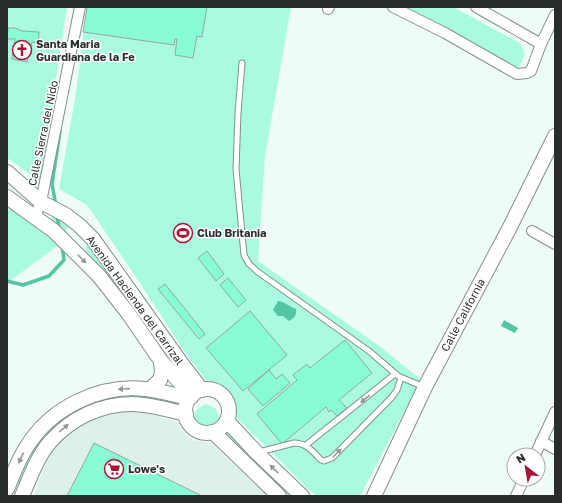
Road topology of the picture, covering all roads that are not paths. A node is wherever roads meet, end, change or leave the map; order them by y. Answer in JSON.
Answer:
{"nodes":[{"id":1,"x":80,"y":7,"type":"edge"},
{"id":2,"x":394,"y":7,"type":"edge"},
{"id":3,"x":476,"y":7,"type":"edge"},
{"id":4,"x":555,"y":15,"type":"edge"},
{"id":5,"x":541,"y":44,"type":"junction"},
{"id":6,"x":242,"y":63,"type":"dead end"},
{"id":7,"x":555,"y":136,"type":"edge"},
{"id":8,"x":7,"y":172,"type":"edge"},
{"id":9,"x":7,"y":197,"type":"edge"},
{"id":10,"x":40,"y":202,"type":"junction"},
{"id":11,"x":35,"y":217,"type":"junction"},
{"id":12,"x":80,"y":226,"type":"junction"},
{"id":13,"x":532,"y":231,"type":"dead end"},
{"id":14,"x":66,"y":243,"type":"junction"},
{"id":15,"x":555,"y":244,"type":"edge"},
{"id":16,"x":161,"y":362,"type":"junction"},
{"id":17,"x":395,"y":374,"type":"junction"},
{"id":18,"x":401,"y":378,"type":"junction"},
{"id":19,"x":425,"y":387,"type":"junction"},
{"id":20,"x":150,"y":389,"type":"junction"},
{"id":21,"x":194,"y":395,"type":"junction"},
{"id":22,"x":555,"y":412,"type":"edge"},
{"id":23,"x":186,"y":414,"type":"junction"},
{"id":24,"x":227,"y":420,"type":"junction"},
{"id":25,"x":551,"y":430,"type":"edge"},
{"id":26,"x":213,"y":432,"type":"junction"},
{"id":27,"x":541,"y":441,"type":"junction"},
{"id":28,"x":306,"y":445,"type":"junction"},
{"id":29,"x":538,"y":447,"type":"edge"},
{"id":30,"x":555,"y":449,"type":"edge"},
{"id":31,"x":256,"y":452,"type":"junction"},
{"id":32,"x":7,"y":488,"type":"edge"},
{"id":33,"x":22,"y":495,"type":"edge"},
{"id":34,"x":279,"y":496,"type":"edge"},
{"id":35,"x":302,"y":496,"type":"edge"},
{"id":36,"x":374,"y":496,"type":"edge"}],
"edges":[{"from":1,"to":10,"type":"street","name":"Calle Sierra del Nido"},
{"from":2,"to":5,"type":"street"},
{"from":3,"to":5,"type":"street"},
{"from":4,"to":5,"type":"street"},
{"from":6,"to":17,"type":"lane"},
{"from":7,"to":19,"type":"street","name":"Calle California"},
{"from":8,"to":10,"type":"street","name":"Avenida Hacienda del Carrizal"},
{"from":9,"to":11,"type":"street","name":"Avenida Hacienda del Carrizal"},
{"from":10,"to":11,"type":"street","name":"Calle Sierra del Nido"},
{"from":10,"to":12,"type":"street","name":"Avenida Hacienda del Carrizal"},
{"from":11,"to":14,"type":"street","name":"Avenida Hacienda del Carrizal"},
{"from":12,"to":14,"type":"street"},
{"from":12,"to":21,"type":"street","name":"Avenida Hacienda del Carrizal"},
{"from":13,"to":15,"type":"street"},
{"from":14,"to":16,"type":"street","name":"Avenida Hacienda del Carrizal","one_way":true},
{"from":16,"to":20,"type":"street"},
{"from":16,"to":21,"type":"street","name":"Avenida Hacienda del Carrizal"},
{"from":17,"to":18,"type":"lane"},
{"from":17,"to":28,"type":"lane","one_way":true},
{"from":18,"to":19,"type":"lane"},
{"from":28,"to":18,"type":"lane","one_way":true},
{"from":19,"to":36,"type":"street","name":"Calle California"},
{"from":20,"to":21,"type":"street"},
{"from":20,"to":32,"type":"street","one_way":true},
{"from":21,"to":23,"type":"street"},
{"from":21,"to":24,"type":"street"},
{"from":22,"to":25,"type":"street"},
{"from":23,"to":26,"type":"street"},
{"from":33,"to":23,"type":"street","one_way":true},
{"from":24,"to":26,"type":"street"},
{"from":24,"to":31,"type":"street"},
{"from":25,"to":27,"type":"street"},
{"from":26,"to":34,"type":"street"},
{"from":27,"to":29,"type":"street"},
{"from":27,"to":30,"type":"street"},
{"from":28,"to":31,"type":"lane"},
{"from":35,"to":31,"type":"street","one_way":true},
{"from":32,"to":33,"type":"street"}]}
